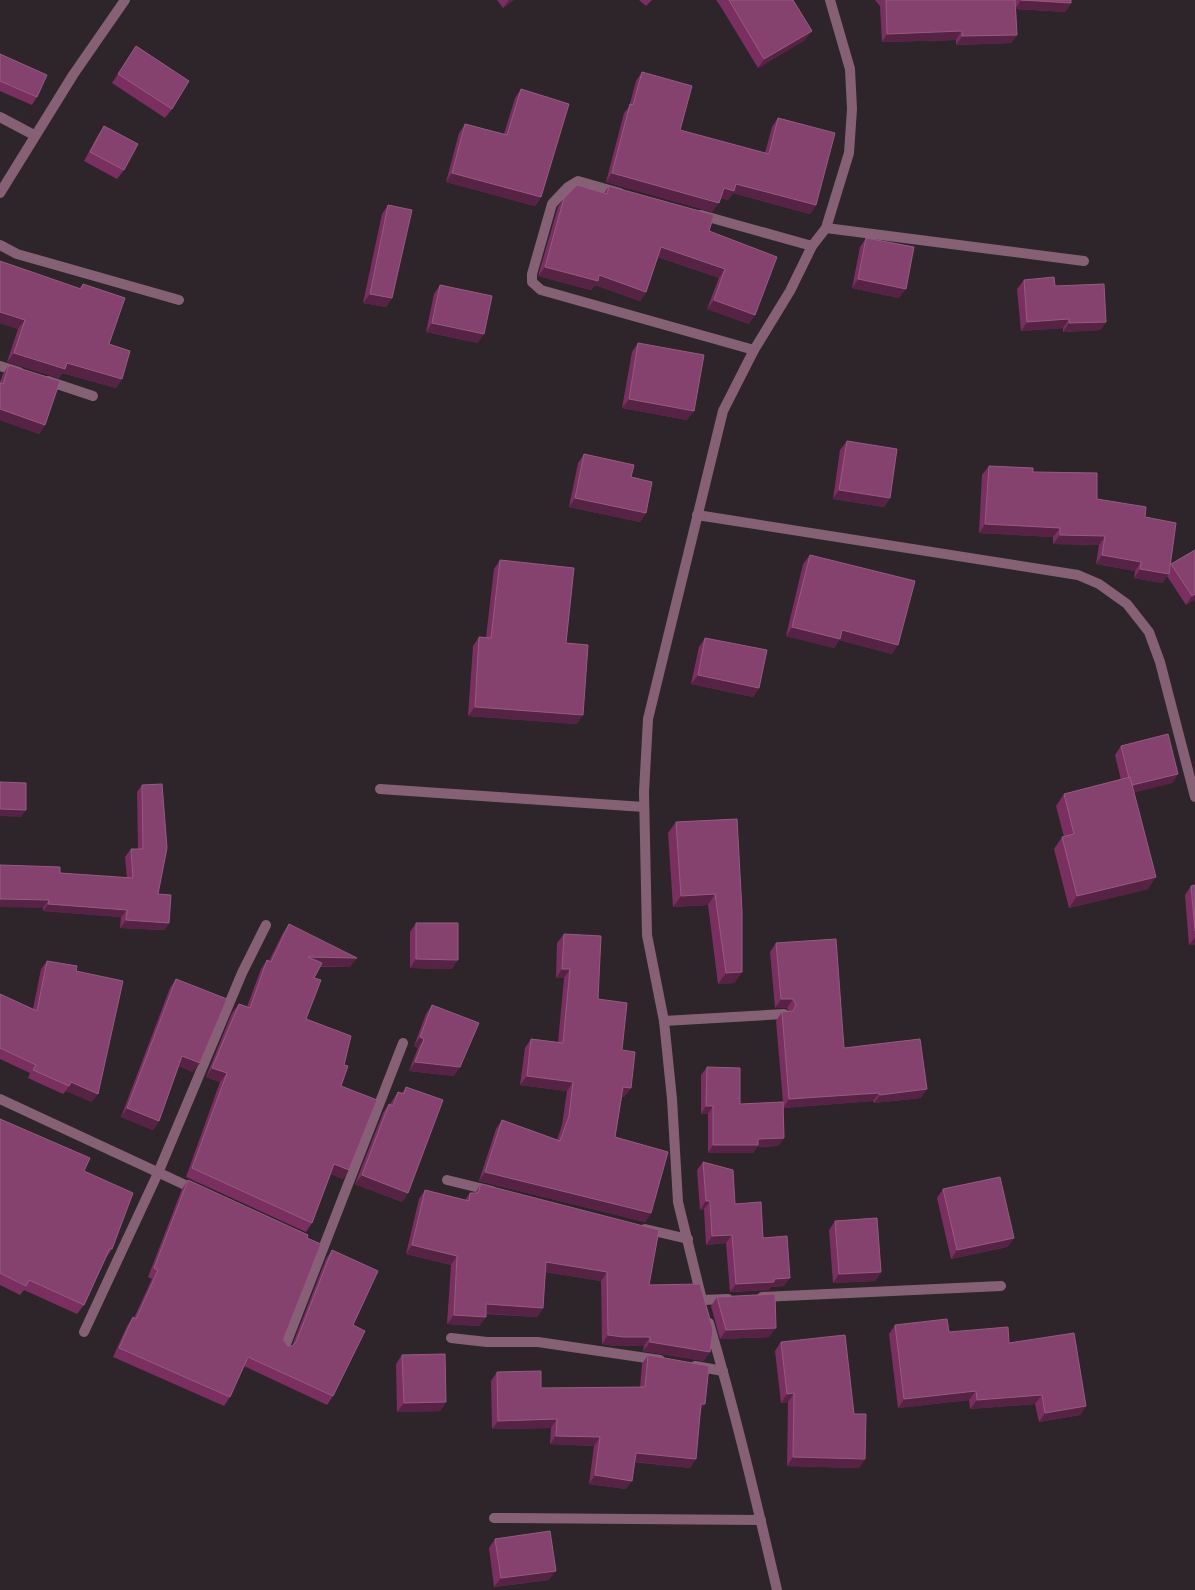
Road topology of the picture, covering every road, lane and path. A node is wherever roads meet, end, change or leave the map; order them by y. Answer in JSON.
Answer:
{"nodes":[{"id":1,"x":124,"y":0,"type":"edge"},
{"id":2,"x":830,"y":0,"type":"edge"},
{"id":3,"x":0,"y":117,"type":"edge"},
{"id":4,"x":34,"y":135,"type":"junction"},
{"id":5,"x":0,"y":193,"type":"edge"},
{"id":6,"x":631,"y":196,"type":"edge"},
{"id":7,"x":692,"y":213,"type":"edge"},
{"id":8,"x":826,"y":228,"type":"junction"},
{"id":9,"x":0,"y":244,"type":"edge"},
{"id":10,"x":812,"y":246,"type":"junction"},
{"id":11,"x":1084,"y":261,"type":"dead end"},
{"id":12,"x":179,"y":300,"type":"dead end"},
{"id":13,"x":754,"y":350,"type":"junction"},
{"id":14,"x":0,"y":366,"type":"edge"},
{"id":15,"x":93,"y":396,"type":"dead end"},
{"id":16,"x":697,"y":514,"type":"junction"},
{"id":17,"x":380,"y":789,"type":"dead end"},
{"id":18,"x":1195,"y":797,"type":"edge"},
{"id":19,"x":644,"y":807,"type":"junction"},
{"id":20,"x":266,"y":924,"type":"dead end"},
{"id":21,"x":784,"y":1014,"type":"edge"},
{"id":22,"x":664,"y":1021,"type":"junction"},
{"id":23,"x":403,"y":1043,"type":"dead end"},
{"id":24,"x":0,"y":1099,"type":"edge"},
{"id":25,"x":158,"y":1173,"type":"junction"},
{"id":26,"x":447,"y":1180,"type":"dead end"},
{"id":27,"x":500,"y":1193,"type":"edge"},
{"id":28,"x":208,"y":1196,"type":"edge"},
{"id":29,"x":635,"y":1226,"type":"edge"},
{"id":30,"x":688,"y":1239,"type":"junction"},
{"id":31,"x":1001,"y":1286,"type":"dead end"},
{"id":32,"x":704,"y":1307,"type":"junction"},
{"id":33,"x":84,"y":1332,"type":"dead end"},
{"id":34,"x":451,"y":1338,"type":"dead end"},
{"id":35,"x":284,"y":1349,"type":"edge"},
{"id":36,"x":668,"y":1361,"type":"edge"},
{"id":37,"x":683,"y":1364,"type":"edge"},
{"id":38,"x":723,"y":1371,"type":"junction"},
{"id":39,"x":494,"y":1518,"type":"dead end"},
{"id":40,"x":761,"y":1520,"type":"junction"},
{"id":41,"x":777,"y":1590,"type":"edge"}],
"edges":[{"from":1,"to":4,"type":"street"},
{"from":2,"to":8,"type":"street"},
{"from":3,"to":4,"type":"street"},
{"from":4,"to":5,"type":"street"},
{"from":6,"to":13,"type":"street"},
{"from":7,"to":10,"type":"street"},
{"from":8,"to":10,"type":"street"},
{"from":8,"to":11,"type":"street"},
{"from":9,"to":12,"type":"street"},
{"from":10,"to":13,"type":"street"},
{"from":13,"to":16,"type":"street"},
{"from":14,"to":15,"type":"street"},
{"from":16,"to":18,"type":"street"},
{"from":16,"to":19,"type":"street"},
{"from":17,"to":19,"type":"street"},
{"from":19,"to":22,"type":"street"},
{"from":20,"to":25,"type":"street"},
{"from":21,"to":22,"type":"street"},
{"from":22,"to":30,"type":"street"},
{"from":23,"to":35,"type":"street"},
{"from":24,"to":25,"type":"street"},
{"from":25,"to":28,"type":"street"},
{"from":25,"to":33,"type":"street"},
{"from":26,"to":27,"type":"street"},
{"from":29,"to":30,"type":"street"},
{"from":30,"to":32,"type":"street"},
{"from":31,"to":32,"type":"street"},
{"from":32,"to":38,"type":"street"},
{"from":34,"to":36,"type":"street"},
{"from":37,"to":38,"type":"street"},
{"from":38,"to":40,"type":"street"},
{"from":39,"to":40,"type":"street"},
{"from":40,"to":41,"type":"street"}]}
